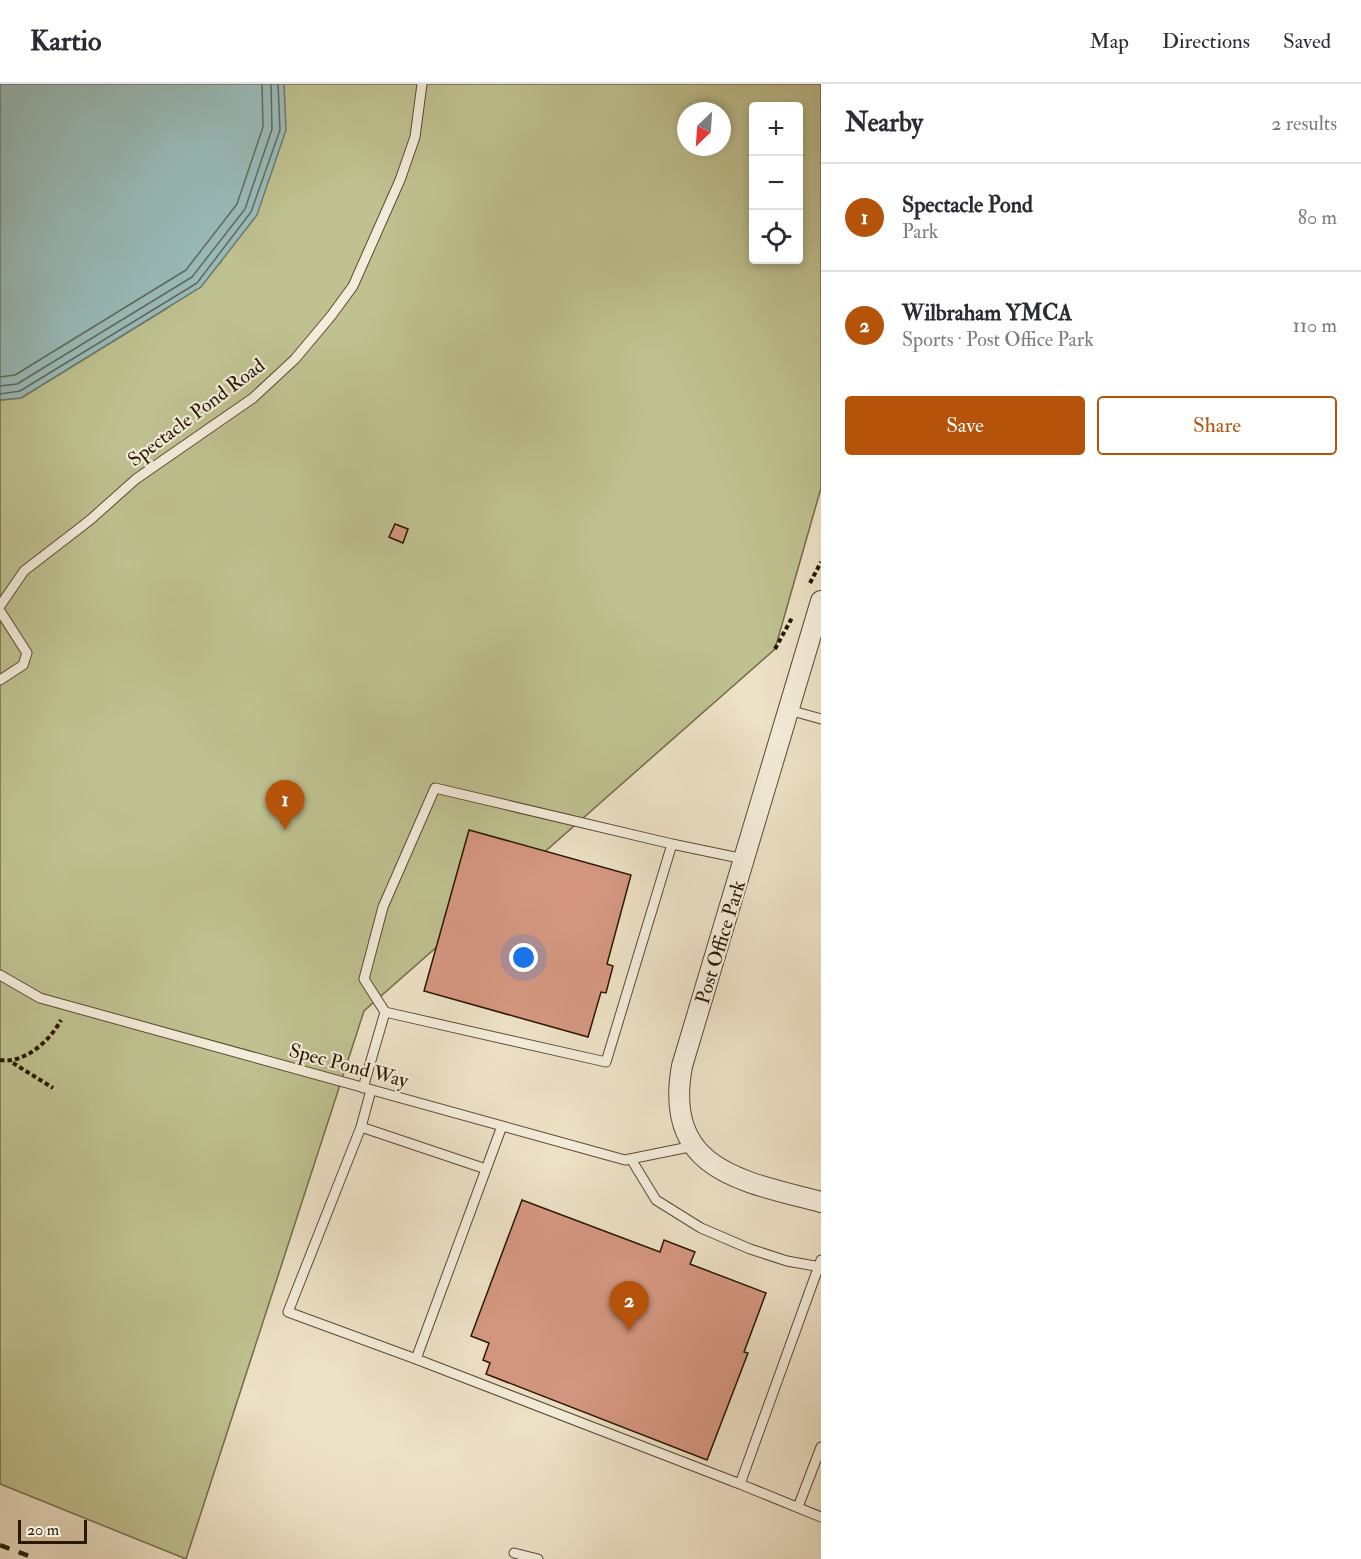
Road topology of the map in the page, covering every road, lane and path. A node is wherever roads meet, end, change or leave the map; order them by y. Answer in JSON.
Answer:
{"nodes":[{"id":1,"x":422,"y":84,"type":"edge"},
{"id":2,"x":821,"y":601,"type":"edge"},
{"id":3,"x":0,"y":606,"type":"edge"},
{"id":4,"x":0,"y":611,"type":"edge"},
{"id":5,"x":0,"y":680,"type":"edge"},
{"id":6,"x":789,"y":710,"type":"junction"},
{"id":7,"x":821,"y":719,"type":"edge"},
{"id":8,"x":672,"y":844,"type":"junction"},
{"id":9,"x":744,"y":859,"type":"junction"},
{"id":10,"x":0,"y":975,"type":"edge"},
{"id":11,"x":67,"y":1006,"type":"junction"},
{"id":12,"x":385,"y":1012,"type":"junction"},
{"id":13,"x":0,"y":1060,"type":"edge"},
{"id":14,"x":12,"y":1062,"type":"junction"},
{"id":15,"x":53,"y":1088,"type":"dead end"},
{"id":16,"x":367,"y":1089,"type":"junction"},
{"id":17,"x":502,"y":1126,"type":"junction"},
{"id":18,"x":361,"y":1127,"type":"junction"},
{"id":19,"x":694,"y":1146,"type":"junction"},
{"id":20,"x":630,"y":1159,"type":"junction"},
{"id":21,"x":486,"y":1169,"type":"junction"},
{"id":22,"x":821,"y":1202,"type":"edge"},
{"id":23,"x":820,"y":1265,"type":"edge"},
{"id":24,"x":416,"y":1359,"type":"junction"},
{"id":25,"x":821,"y":1447,"type":"edge"},
{"id":26,"x":740,"y":1484,"type":"junction"},
{"id":27,"x":798,"y":1507,"type":"junction"},
{"id":28,"x":821,"y":1517,"type":"edge"},
{"id":29,"x":514,"y":1553,"type":"dead end"},
{"id":30,"x":538,"y":1559,"type":"edge"}],
"edges":[{"from":1,"to":3,"type":"lane","name":"Spectacle Pond Road"},
{"from":2,"to":6,"type":"street","name":"Post Office Park"},
{"from":4,"to":5,"type":"lane"},
{"from":6,"to":7,"type":"lane"},
{"from":6,"to":9,"type":"street","name":"Post Office Park"},
{"from":8,"to":9,"type":"lane"},
{"from":8,"to":12,"type":"lane"},
{"from":8,"to":12,"type":"lane"},
{"from":9,"to":19,"type":"street","name":"Post Office Park"},
{"from":10,"to":11,"type":"lane","name":"Spec Pond Way"},
{"from":11,"to":14,"type":"path"},
{"from":11,"to":16,"type":"lane","name":"Spec Pond Way"},
{"from":12,"to":16,"type":"lane"},
{"from":13,"to":14,"type":"path"},
{"from":14,"to":15,"type":"path"},
{"from":16,"to":17,"type":"lane","name":"Spec Pond Way"},
{"from":16,"to":18,"type":"lane"},
{"from":17,"to":20,"type":"lane","name":"Spec Pond Way"},
{"from":17,"to":21,"type":"lane"},
{"from":18,"to":21,"type":"lane"},
{"from":18,"to":24,"type":"lane"},
{"from":19,"to":20,"type":"lane","name":"Spec Pond Way"},
{"from":19,"to":22,"type":"street","name":"Post Office Park"},
{"from":20,"to":23,"type":"lane"},
{"from":21,"to":24,"type":"lane"},
{"from":23,"to":26,"type":"lane"},
{"from":24,"to":26,"type":"lane"},
{"from":25,"to":27,"type":"lane"},
{"from":26,"to":27,"type":"lane"},
{"from":27,"to":28,"type":"lane"},
{"from":29,"to":30,"type":"lane"}]}
